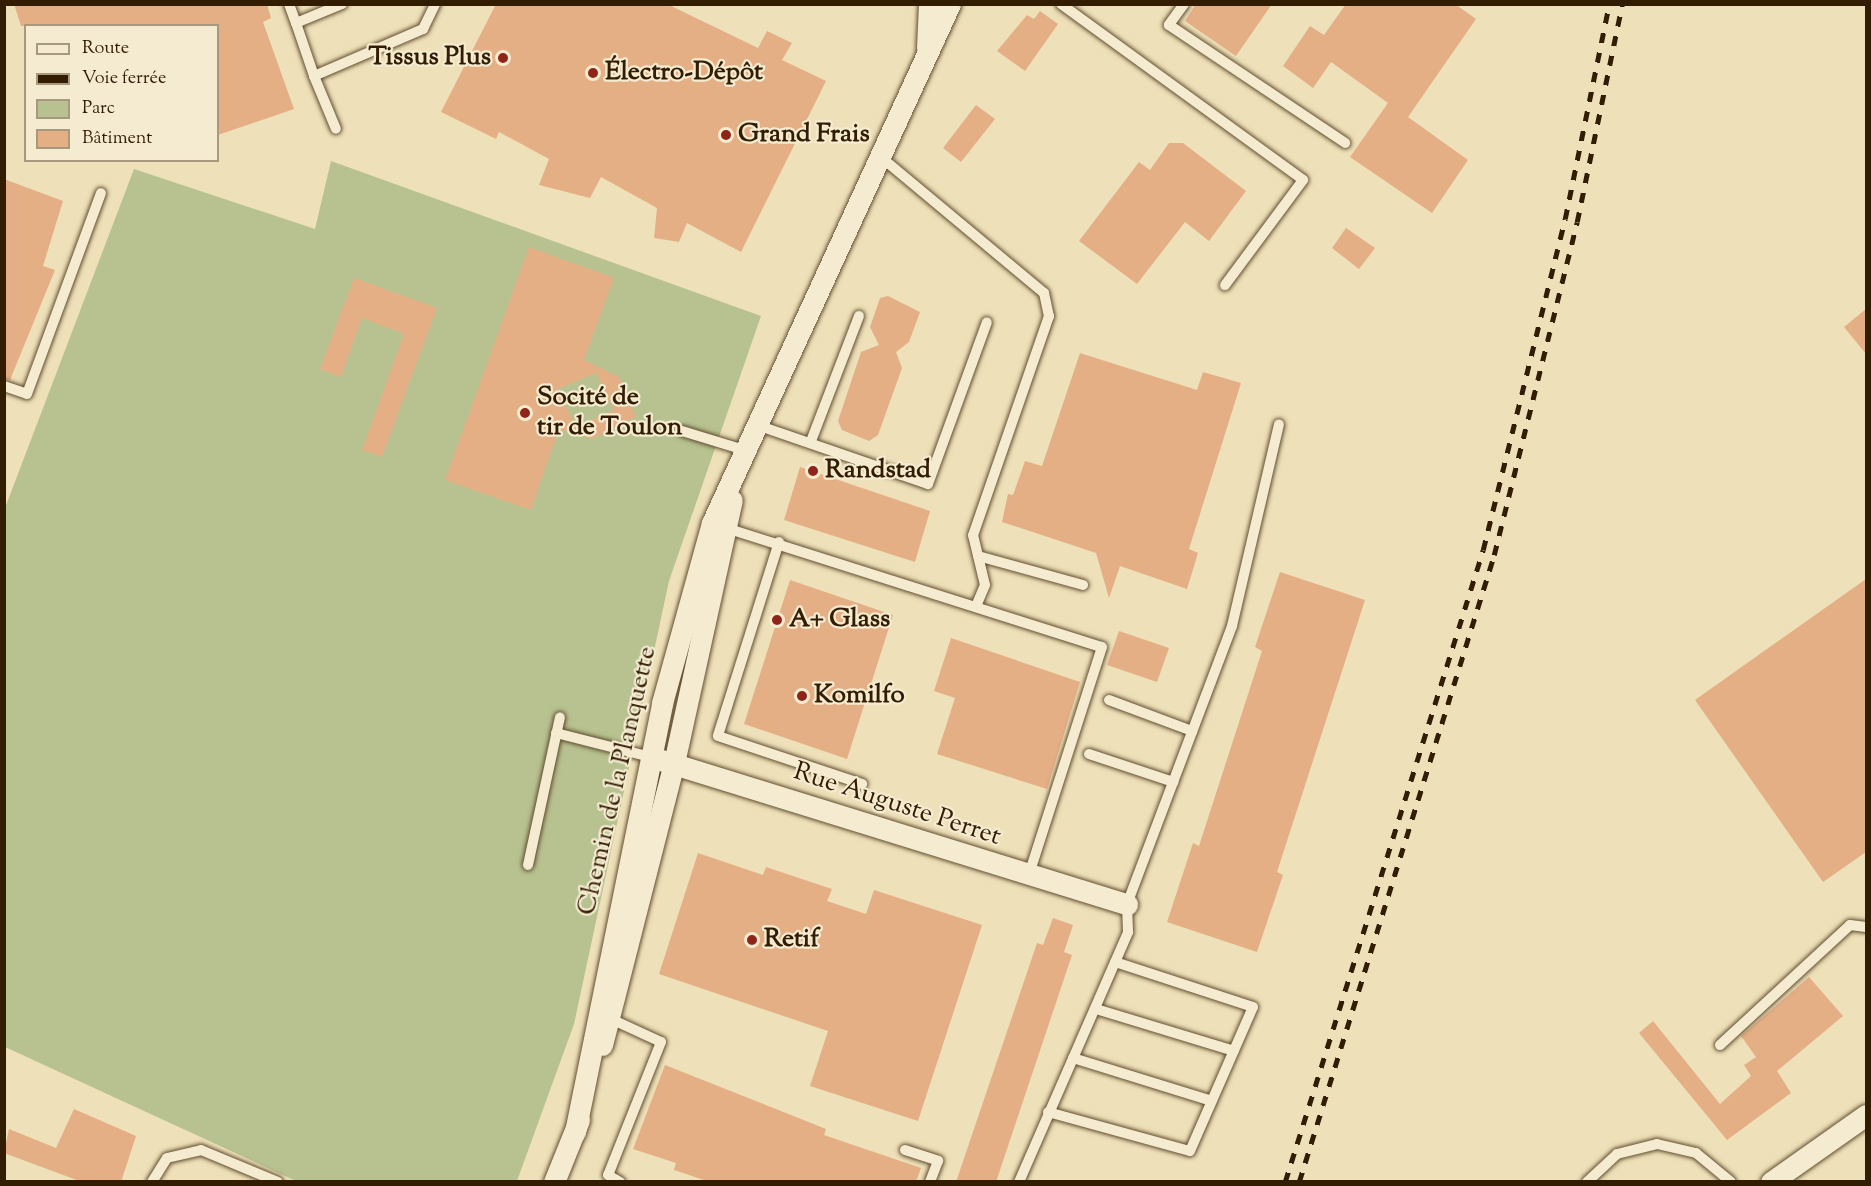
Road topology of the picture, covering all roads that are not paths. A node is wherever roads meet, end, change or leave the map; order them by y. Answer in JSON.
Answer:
{"nodes":[{"id":1,"x":289,"y":4,"type":"edge"},
{"id":2,"x":342,"y":4,"type":"edge"},
{"id":3,"x":435,"y":4,"type":"edge"},
{"id":4,"x":930,"y":4,"type":"edge"},
{"id":5,"x":950,"y":4,"type":"edge"},
{"id":6,"x":1061,"y":4,"type":"edge"},
{"id":7,"x":1184,"y":4,"type":"edge"},
{"id":8,"x":296,"y":23,"type":"junction"},
{"id":9,"x":926,"y":60,"type":"junction"},
{"id":10,"x":314,"y":76,"type":"junction"},
{"id":11,"x":336,"y":129,"type":"dead end"},
{"id":12,"x":1346,"y":143,"type":"dead end"},
{"id":13,"x":882,"y":158,"type":"junction"},
{"id":14,"x":101,"y":193,"type":"dead end"},
{"id":15,"x":1225,"y":285,"type":"dead end"},
{"id":16,"x":859,"y":316,"type":"dead end"},
{"id":17,"x":987,"y":322,"type":"dead end"},
{"id":18,"x":4,"y":386,"type":"edge"},
{"id":19,"x":754,"y":424,"type":"junction"},
{"id":20,"x":1280,"y":424,"type":"dead end"},
{"id":21,"x":682,"y":431,"type":"dead end"},
{"id":22,"x":811,"y":441,"type":"junction"},
{"id":23,"x":744,"y":450,"type":"junction"},
{"id":24,"x":726,"y":528,"type":"junction"},
{"id":25,"x":779,"y":542,"type":"junction"},
{"id":26,"x":978,"y":556,"type":"junction"},
{"id":27,"x":1083,"y":585,"type":"dead end"},
{"id":28,"x":976,"y":606,"type":"junction"},
{"id":29,"x":1109,"y":700,"type":"dead end"},
{"id":30,"x":560,"y":717,"type":"dead end"},
{"id":31,"x":1192,"y":731,"type":"junction"},
{"id":32,"x":556,"y":733,"type":"junction"},
{"id":33,"x":1089,"y":754,"type":"dead end"},
{"id":34,"x":650,"y":757,"type":"junction"},
{"id":35,"x":674,"y":763,"type":"junction"},
{"id":36,"x":1173,"y":782,"type":"junction"},
{"id":37,"x":862,"y":784,"type":"dead end"},
{"id":38,"x":528,"y":865,"type":"dead end"},
{"id":39,"x":1029,"y":875,"type":"junction"},
{"id":40,"x":1127,"y":904,"type":"junction"},
{"id":41,"x":1866,"y":927,"type":"edge"},
{"id":42,"x":1115,"y":962,"type":"junction"},
{"id":43,"x":1096,"y":1009,"type":"junction"},
{"id":44,"x":610,"y":1018,"type":"junction"},
{"id":45,"x":1720,"y":1045,"type":"dead end"},
{"id":46,"x":1234,"y":1051,"type":"junction"},
{"id":47,"x":1073,"y":1058,"type":"junction"},
{"id":48,"x":1212,"y":1101,"type":"junction"},
{"id":49,"x":1048,"y":1112,"type":"junction"},
{"id":50,"x":1866,"y":1114,"type":"edge"},
{"id":51,"x":575,"y":1132,"type":"junction"},
{"id":52,"x":905,"y":1150,"type":"dead end"},
{"id":53,"x":152,"y":1182,"type":"edge"},
{"id":54,"x":278,"y":1182,"type":"edge"},
{"id":55,"x":554,"y":1182,"type":"edge"},
{"id":56,"x":620,"y":1182,"type":"edge"},
{"id":57,"x":930,"y":1182,"type":"edge"},
{"id":58,"x":1019,"y":1182,"type":"edge"},
{"id":59,"x":1587,"y":1182,"type":"edge"},
{"id":60,"x":1731,"y":1182,"type":"edge"},
{"id":61,"x":1771,"y":1182,"type":"edge"}],
"edges":[{"from":1,"to":8,"type":"lane"},
{"from":2,"to":8,"type":"lane"},
{"from":3,"to":10,"type":"lane"},
{"from":4,"to":9,"type":"street","name":"Chemin de la Planquette"},
{"from":5,"to":9,"type":"street","name":"Chemin de la Planquette"},
{"from":6,"to":15,"type":"lane"},
{"from":7,"to":12,"type":"lane"},
{"from":8,"to":10,"type":"lane"},
{"from":9,"to":13,"type":"street","name":"Chemin de la Planquette"},
{"from":10,"to":11,"type":"lane"},
{"from":13,"to":19,"type":"street","name":"Chemin de la Planquette"},
{"from":13,"to":26,"type":"lane"},
{"from":14,"to":18,"type":"lane"},
{"from":16,"to":22,"type":"lane"},
{"from":17,"to":22,"type":"lane"},
{"from":19,"to":22,"type":"lane"},
{"from":19,"to":23,"type":"street","name":"Chemin de la Planquette"},
{"from":20,"to":31,"type":"lane"},
{"from":21,"to":23,"type":"lane"},
{"from":23,"to":24,"type":"street","name":"Chemin de la Planquette"},
{"from":23,"to":34,"type":"street","name":"Chemin de la Planquette"},
{"from":24,"to":25,"type":"lane"},
{"from":24,"to":35,"type":"street","name":"Chemin de la Planquette"},
{"from":25,"to":28,"type":"lane"},
{"from":25,"to":37,"type":"lane"},
{"from":26,"to":27,"type":"lane"},
{"from":26,"to":28,"type":"lane"},
{"from":28,"to":39,"type":"lane"},
{"from":29,"to":31,"type":"lane"},
{"from":30,"to":32,"type":"lane"},
{"from":31,"to":36,"type":"lane"},
{"from":32,"to":34,"type":"lane"},
{"from":32,"to":38,"type":"lane"},
{"from":33,"to":36,"type":"lane"},
{"from":34,"to":35,"type":"street","name":"Rue Auguste Perret"},
{"from":34,"to":51,"type":"street","name":"Chemin de la Planquette"},
{"from":35,"to":39,"type":"street","name":"Rue Auguste Perret"},
{"from":35,"to":44,"type":"street","name":"Chemin de la Planquette"},
{"from":36,"to":40,"type":"lane"},
{"from":39,"to":40,"type":"street","name":"Rue Auguste Perret"},
{"from":40,"to":42,"type":"lane"},
{"from":41,"to":45,"type":"lane"},
{"from":42,"to":43,"type":"lane"},
{"from":42,"to":46,"type":"lane"},
{"from":43,"to":46,"type":"lane"},
{"from":43,"to":47,"type":"lane"},
{"from":44,"to":51,"type":"street","name":"Chemin de la Planquette"},
{"from":44,"to":56,"type":"lane"},
{"from":46,"to":48,"type":"lane"},
{"from":47,"to":48,"type":"lane"},
{"from":47,"to":49,"type":"lane"},
{"from":48,"to":49,"type":"lane"},
{"from":49,"to":58,"type":"lane"},
{"from":50,"to":61,"type":"street"},
{"from":51,"to":55,"type":"street","name":"Chemin de la Planquette"},
{"from":52,"to":57,"type":"lane"},
{"from":53,"to":54,"type":"lane"},
{"from":59,"to":60,"type":"lane"}]}
